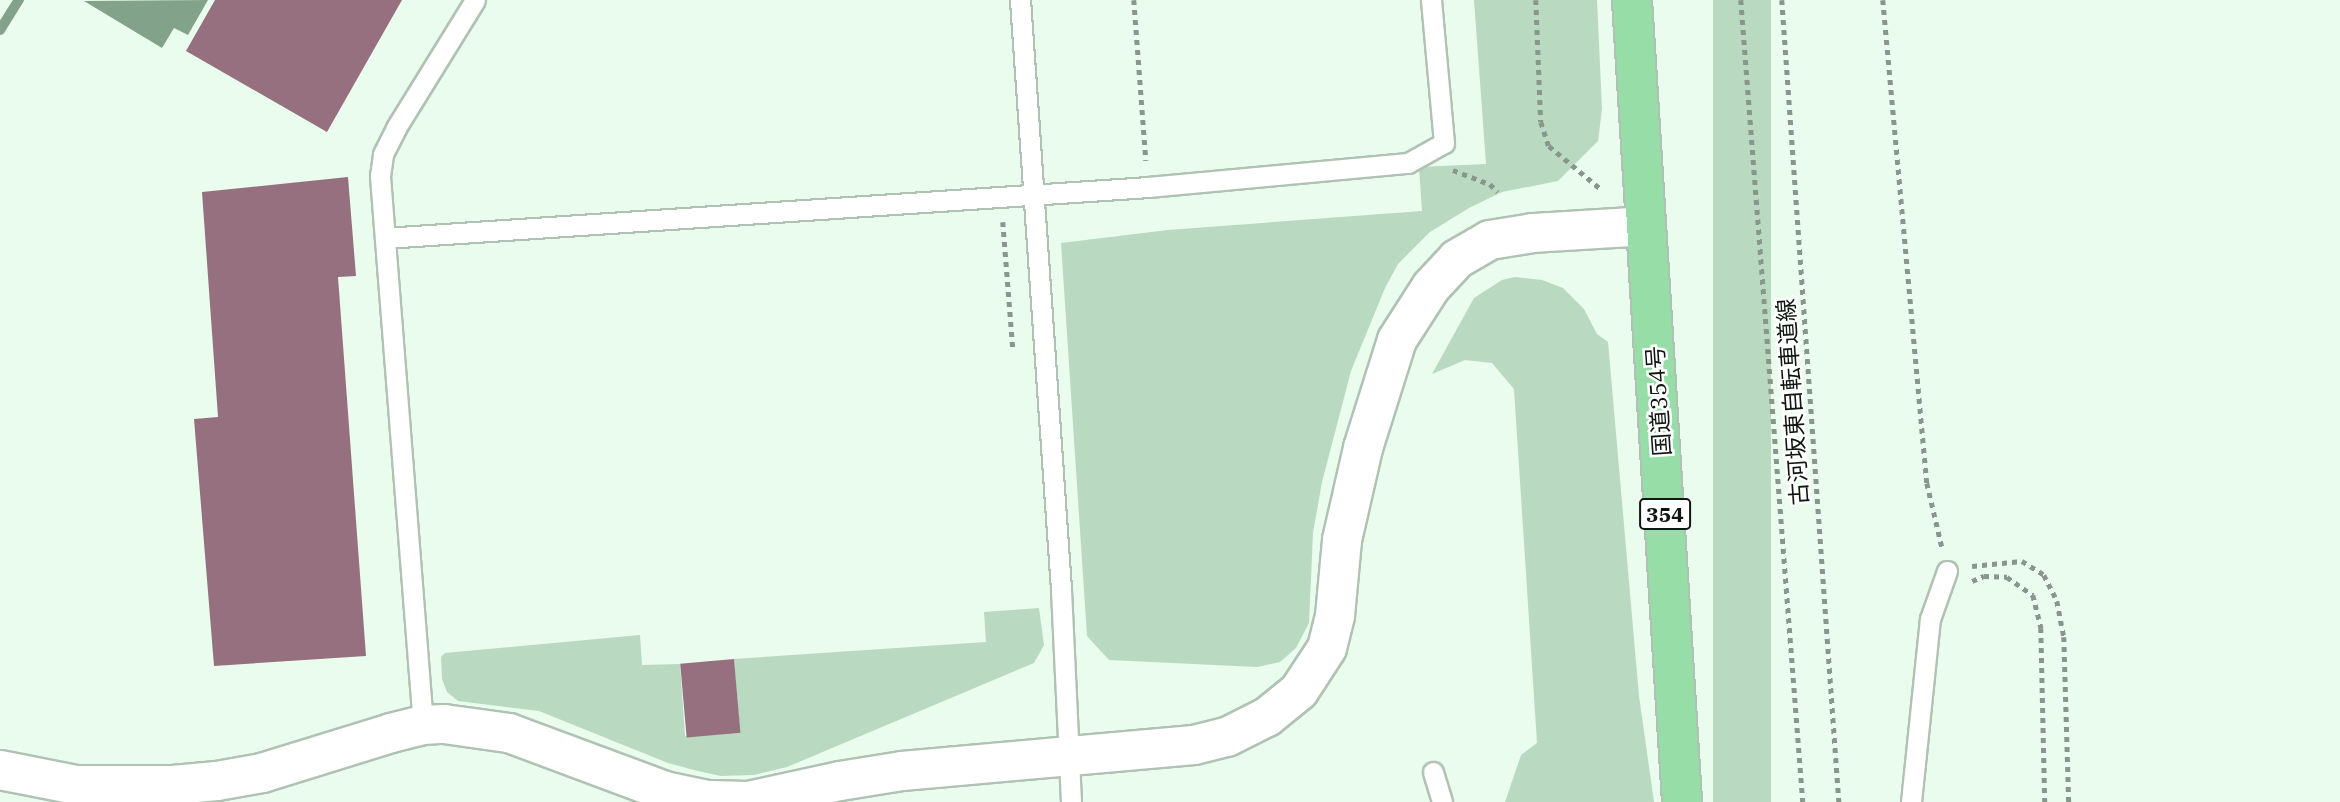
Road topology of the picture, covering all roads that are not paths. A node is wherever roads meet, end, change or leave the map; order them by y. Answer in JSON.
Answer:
{"nodes":[{"id":1,"x":475,"y":0,"type":"edge"},
{"id":2,"x":1020,"y":0,"type":"edge"},
{"id":3,"x":1431,"y":0,"type":"edge"},
{"id":4,"x":1632,"y":0,"type":"edge"},
{"id":5,"x":1033,"y":194,"type":"junction"},
{"id":6,"x":1646,"y":226,"type":"junction"},
{"id":7,"x":385,"y":237,"type":"junction"},
{"id":8,"x":1947,"y":571,"type":"road end"},
{"id":9,"x":423,"y":725,"type":"junction"},
{"id":10,"x":1068,"y":755,"type":"junction"},
{"id":11,"x":0,"y":771,"type":"edge"},
{"id":12,"x":1433,"y":772,"type":"dead end"},
{"id":13,"x":219,"y":791,"type":"edge"},
{"id":14,"x":1071,"y":802,"type":"edge"},
{"id":15,"x":1442,"y":802,"type":"edge"},
{"id":16,"x":1682,"y":802,"type":"edge"},
{"id":17,"x":1910,"y":802,"type":"edge"}],
"edges":[{"from":1,"to":7,"type":"lane"},
{"from":2,"to":5,"type":"lane"},
{"from":3,"to":5,"type":"lane"},
{"from":4,"to":6,"type":"highway","name":"国道354号","number":"354"},
{"from":5,"to":7,"type":"lane"},
{"from":5,"to":10,"type":"lane"},
{"from":6,"to":10,"type":"street"},
{"from":6,"to":16,"type":"highway","name":"国道354号","number":"354"},
{"from":7,"to":9,"type":"lane"},
{"from":8,"to":17,"type":"lane"},
{"from":9,"to":10,"type":"street"},
{"from":9,"to":13,"type":"street"},
{"from":10,"to":14,"type":"lane"},
{"from":11,"to":13,"type":"street"},
{"from":12,"to":15,"type":"lane"}]}
